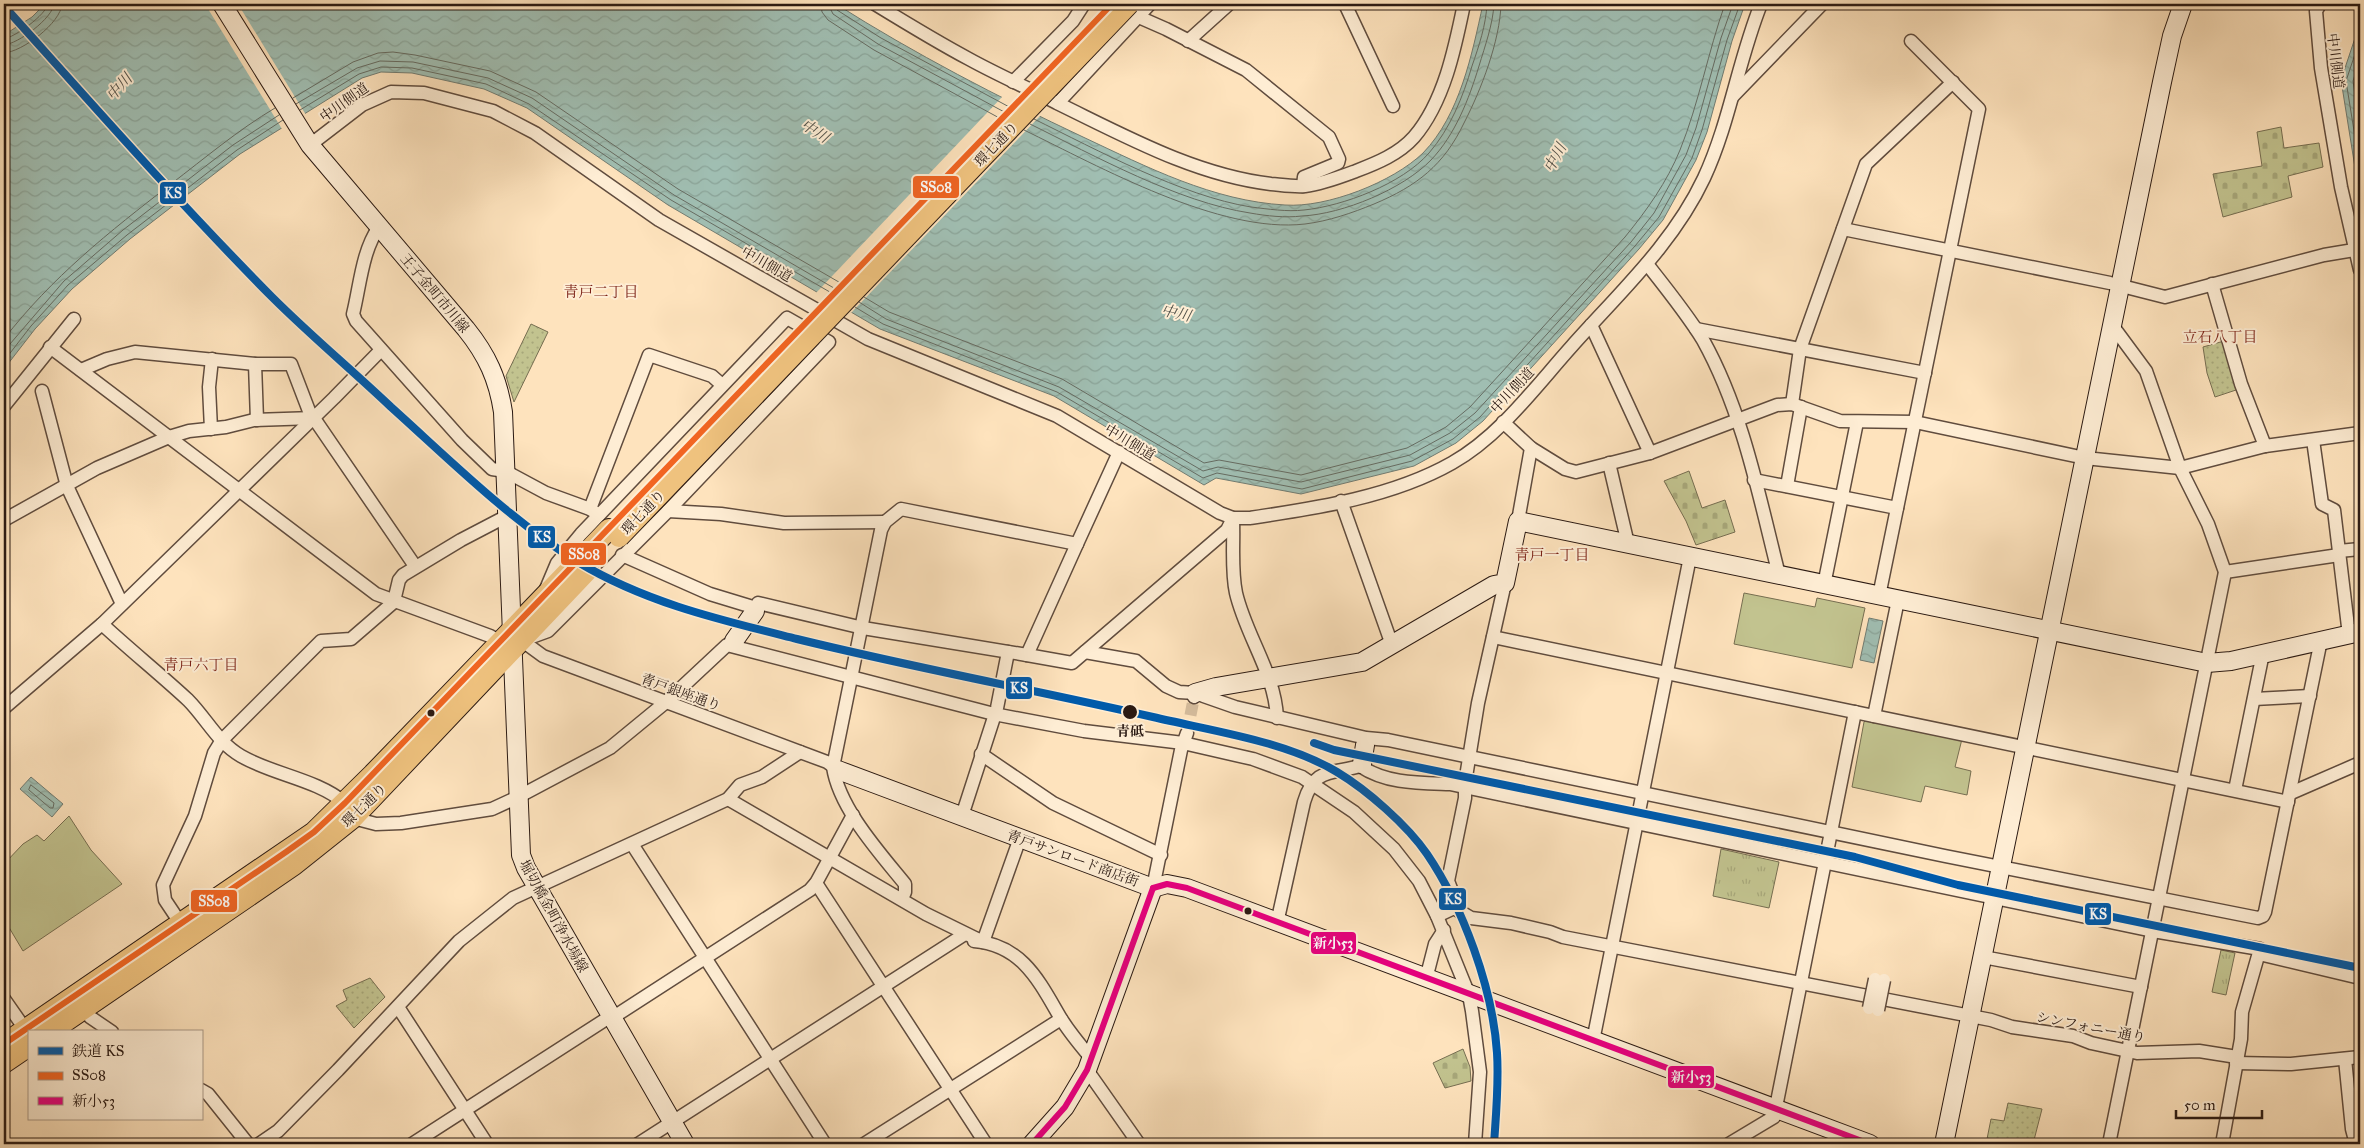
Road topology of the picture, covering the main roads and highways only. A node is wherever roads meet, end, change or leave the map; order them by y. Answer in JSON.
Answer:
{"nodes":[{"id":1,"x":1110,"y":4,"type":"edge"},
{"id":2,"x":1133,"y":11,"type":"edge"},
{"id":3,"x":608,"y":529,"type":"junction"},
{"id":4,"x":511,"y":641,"type":"junction"},
{"id":5,"x":349,"y":810,"type":"junction"},
{"id":6,"x":38,"y":1030,"type":"edge"},
{"id":7,"x":53,"y":1030,"type":"edge"},
{"id":8,"x":27,"y":1038,"type":"edge"},
{"id":9,"x":4,"y":1044,"type":"edge"},
{"id":10,"x":4,"y":1063,"type":"edge"}],
"edges":[{"from":1,"to":3,"type":"main road","name":"環七通り"},
{"from":2,"to":3,"type":"main road","name":"環七通り","bridge":true},
{"from":3,"to":4,"type":"main road","name":"環七通り"},
{"from":3,"to":4,"type":"main road","name":"環七通り"},
{"from":4,"to":5,"type":"main road","name":"環七通り"},
{"from":5,"to":6,"type":"main road","name":"環七通り"},
{"from":5,"to":7,"type":"main road","name":"環七通り"},
{"from":8,"to":9,"type":"main road","name":"環七通り"},
{"from":8,"to":10,"type":"main road","name":"環七通り"}]}
